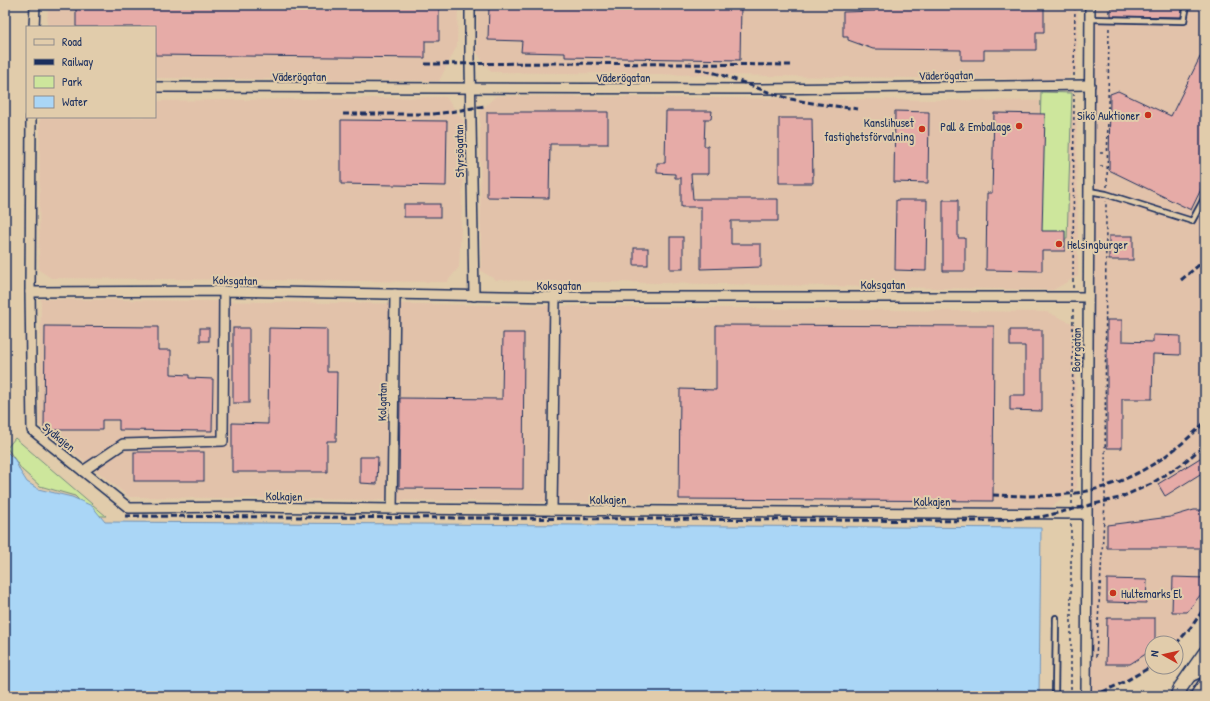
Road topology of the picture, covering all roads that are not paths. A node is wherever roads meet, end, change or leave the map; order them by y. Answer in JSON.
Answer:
{"nodes":[{"id":1,"x":36,"y":5,"type":"edge"},
{"id":2,"x":470,"y":5,"type":"edge"},
{"id":3,"x":1090,"y":5,"type":"edge"},
{"id":4,"x":1187,"y":5,"type":"edge"},
{"id":5,"x":1090,"y":20,"type":"junction"},
{"id":6,"x":34,"y":26,"type":"edge"},
{"id":7,"x":1090,"y":85,"type":"junction"},
{"id":8,"x":156,"y":87,"type":"edge"},
{"id":9,"x":470,"y":88,"type":"junction"},
{"id":10,"x":31,"y":118,"type":"edge"},
{"id":11,"x":1089,"y":191,"type":"junction"},
{"id":12,"x":1205,"y":197,"type":"edge"},
{"id":13,"x":30,"y":292,"type":"junction"},
{"id":14,"x":224,"y":292,"type":"junction"},
{"id":15,"x":395,"y":294,"type":"junction"},
{"id":16,"x":474,"y":296,"type":"junction"},
{"id":17,"x":555,"y":297,"type":"junction"},
{"id":18,"x":1088,"y":297,"type":"junction"},
{"id":19,"x":82,"y":471,"type":"junction"},
{"id":20,"x":129,"y":508,"type":"joint"},
{"id":21,"x":392,"y":509,"type":"junction"},
{"id":22,"x":552,"y":510,"type":"junction"},
{"id":23,"x":1086,"y":514,"type":"junction"},
{"id":24,"x":1056,"y":618,"type":"dead end"},
{"id":25,"x":1205,"y":653,"type":"edge"},
{"id":26,"x":1205,"y":672,"type":"edge"},
{"id":27,"x":1188,"y":678,"type":"junction"},
{"id":28,"x":1205,"y":684,"type":"edge"},
{"id":29,"x":1055,"y":696,"type":"edge"},
{"id":30,"x":1086,"y":696,"type":"edge"},
{"id":31,"x":1177,"y":696,"type":"edge"},
{"id":32,"x":1197,"y":696,"type":"edge"}],
"edges":[{"from":1,"to":6,"type":"street"},
{"from":2,"to":9,"type":"street","name":"Styrsögatan"},
{"from":3,"to":5,"type":"street","name":"Borrgatan"},
{"from":4,"to":5,"type":"lane"},
{"from":5,"to":7,"type":"street","name":"Borrgatan"},
{"from":7,"to":9,"type":"street","name":"Väderögatan"},
{"from":7,"to":11,"type":"street","name":"Borrgatan"},
{"from":8,"to":9,"type":"street","name":"Väderögatan"},
{"from":9,"to":16,"type":"street","name":"Styrsögatan"},
{"from":10,"to":13,"type":"street","name":"Sydkajen"},
{"from":11,"to":12,"type":"lane"},
{"from":11,"to":18,"type":"street","name":"Borrgatan"},
{"from":13,"to":14,"type":"street","name":"Koksgatan"},
{"from":13,"to":19,"type":"street","name":"Sydkajen"},
{"from":14,"to":15,"type":"street","name":"Koksgatan"},
{"from":14,"to":19,"type":"street"},
{"from":15,"to":16,"type":"street","name":"Koksgatan"},
{"from":15,"to":21,"type":"street","name":"Kolgatan"},
{"from":16,"to":17,"type":"street","name":"Koksgatan"},
{"from":17,"to":18,"type":"street","name":"Koksgatan"},
{"from":17,"to":22,"type":"street"},
{"from":18,"to":23,"type":"street","name":"Borrgatan"},
{"from":19,"to":20,"type":"street","name":"Sydkajen"},
{"from":20,"to":21,"type":"street","name":"Kolkajen"},
{"from":21,"to":22,"type":"street","name":"Kolkajen"},
{"from":22,"to":23,"type":"street","name":"Kolkajen"},
{"from":23,"to":30,"type":"street","name":"Borrgatan"},
{"from":24,"to":29,"type":"lane"},
{"from":25,"to":27,"type":"main road"},
{"from":26,"to":27,"type":"street"},
{"from":27,"to":31,"type":"main road"},
{"from":28,"to":32,"type":"main road"}]}
